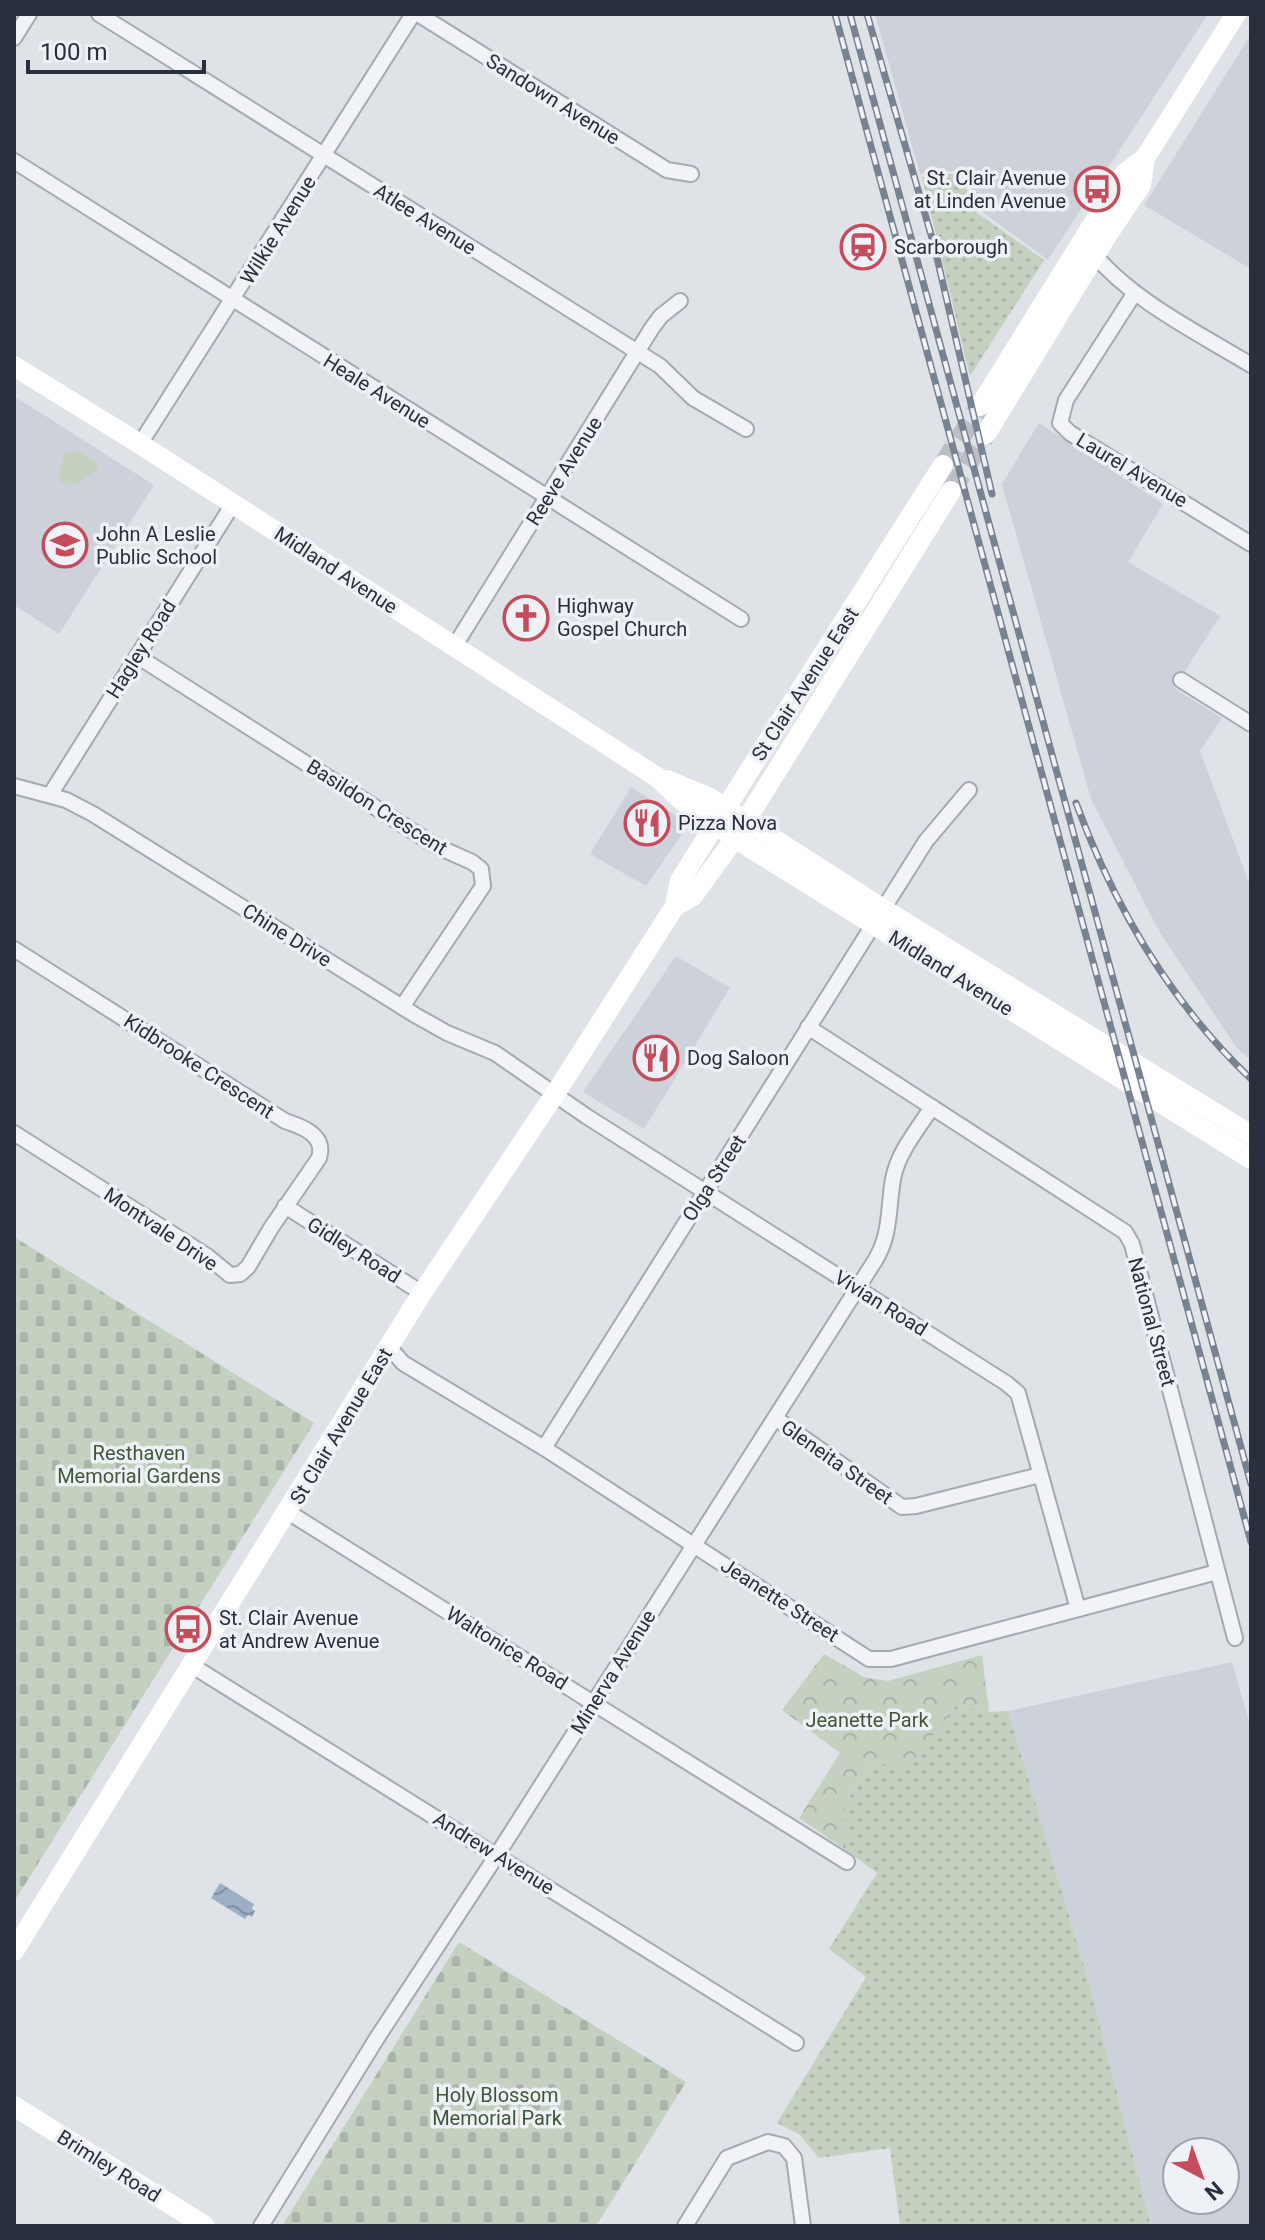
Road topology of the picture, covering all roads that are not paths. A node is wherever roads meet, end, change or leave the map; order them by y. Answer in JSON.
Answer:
{"nodes":[{"id":1,"x":29,"y":14,"type":"edge"},
{"id":2,"x":99,"y":14,"type":"edge"},
{"id":3,"x":416,"y":14,"type":"edge"},
{"id":4,"x":1236,"y":14,"type":"edge"},
{"id":5,"x":14,"y":38,"type":"edge"},
{"id":6,"x":324,"y":156,"type":"junction"},
{"id":7,"x":14,"y":161,"type":"edge"},
{"id":8,"x":691,"y":174,"type":"dead end"},
{"id":9,"x":1088,"y":248,"type":"junction"},
{"id":10,"x":1134,"y":294,"type":"junction"},
{"id":11,"x":234,"y":300,"type":"junction"},
{"id":12,"x":680,"y":301,"type":"dead end"},
{"id":13,"x":638,"y":352,"type":"junction"},
{"id":14,"x":1251,"y":365,"type":"edge"},
{"id":15,"x":14,"y":366,"type":"edge"},
{"id":16,"x":980,"y":406,"type":"tunnel mouth"},
{"id":17,"x":746,"y":429,"type":"dead end"},
{"id":18,"x":986,"y":434,"type":"tunnel mouth"},
{"id":19,"x":140,"y":444,"type":"junction"},
{"id":20,"x":943,"y":465,"type":"tunnel mouth"},
{"id":21,"x":951,"y":491,"type":"tunnel mouth"},
{"id":22,"x":547,"y":498,"type":"junction"},
{"id":23,"x":233,"y":504,"type":"junction"},
{"id":24,"x":1251,"y":544,"type":"edge"},
{"id":25,"x":741,"y":619,"type":"dead end"},
{"id":26,"x":454,"y":647,"type":"junction"},
{"id":27,"x":137,"y":656,"type":"junction"},
{"id":28,"x":1181,"y":680,"type":"dead end"},
{"id":29,"x":1251,"y":724,"type":"edge"},
{"id":30,"x":14,"y":786,"type":"edge"},
{"id":31,"x":969,"y":790,"type":"dead end"},
{"id":32,"x":50,"y":795,"type":"junction"},
{"id":33,"x":721,"y":817,"type":"junction"},
{"id":34,"x":740,"y":830,"type":"junction"},
{"id":35,"x":675,"y":906,"type":"junction"},
{"id":36,"x":879,"y":917,"type":"junction"},
{"id":37,"x":14,"y":949,"type":"edge"},
{"id":38,"x":402,"y":1007,"type":"junction"},
{"id":39,"x":808,"y":1027,"type":"junction"},
{"id":40,"x":555,"y":1094,"type":"junction"},
{"id":41,"x":932,"y":1107,"type":"junction"},
{"id":42,"x":14,"y":1133,"type":"edge"},
{"id":43,"x":1251,"y":1135,"type":"edge"},
{"id":44,"x":1251,"y":1159,"type":"edge"},
{"id":45,"x":705,"y":1191,"type":"junction"},
{"id":46,"x":285,"y":1206,"type":"junction"},
{"id":47,"x":857,"y":1288,"type":"junction"},
{"id":48,"x":422,"y":1293,"type":"junction"},
{"id":49,"x":389,"y":1347,"type":"junction"},
{"id":50,"x":775,"y":1418,"type":"junction"},
{"id":51,"x":544,"y":1448,"type":"junction"},
{"id":52,"x":1040,"y":1475,"type":"junction"},
{"id":53,"x":288,"y":1512,"type":"junction"},
{"id":54,"x":694,"y":1544,"type":"junction"},
{"id":55,"x":1217,"y":1572,"type":"junction"},
{"id":56,"x":1078,"y":1609,"type":"junction"},
{"id":57,"x":1235,"y":1638,"type":"dead end"},
{"id":58,"x":191,"y":1665,"type":"junction"},
{"id":59,"x":594,"y":1702,"type":"junction"},
{"id":60,"x":497,"y":1855,"type":"junction"},
{"id":61,"x":847,"y":1862,"type":"dead end"},
{"id":62,"x":14,"y":1951,"type":"edge"},
{"id":63,"x":796,"y":2043,"type":"dead end"},
{"id":64,"x":14,"y":2106,"type":"edge"},
{"id":65,"x":205,"y":2226,"type":"edge"},
{"id":66,"x":261,"y":2226,"type":"edge"},
{"id":67,"x":685,"y":2226,"type":"edge"},
{"id":68,"x":803,"y":2226,"type":"edge"}],
"edges":[{"from":1,"to":5,"type":"street"},
{"from":2,"to":6,"type":"street","name":"Atlee Avenue"},
{"from":3,"to":6,"type":"street","name":"Wilkie Avenue"},
{"from":3,"to":8,"type":"street","name":"Sandown Avenue"},
{"from":4,"to":9,"type":"main road"},
{"from":6,"to":11,"type":"street","name":"Wilkie Avenue"},
{"from":6,"to":13,"type":"street","name":"Atlee Avenue"},
{"from":7,"to":11,"type":"street","name":"Heale Avenue"},
{"from":9,"to":10,"type":"street"},
{"from":9,"to":16,"type":"main road"},
{"from":9,"to":18,"type":"main road"},
{"from":10,"to":14,"type":"street"},
{"from":10,"to":24,"type":"street","name":"Laurel Avenue"},
{"from":11,"to":19,"type":"street","name":"Wilkie Avenue"},
{"from":11,"to":22,"type":"street","name":"Heale Avenue"},
{"from":12,"to":13,"type":"street","name":"Reeve Avenue"},
{"from":13,"to":17,"type":"street","name":"Atlee Avenue"},
{"from":13,"to":22,"type":"street","name":"Reeve Avenue"},
{"from":15,"to":19,"type":"main road","name":"Midland Avenue"},
{"from":19,"to":23,"type":"main road","name":"Midland Avenue"},
{"from":20,"to":33,"type":"main road","name":"St Clair Avenue East"},
{"from":21,"to":34,"type":"main road","name":"St Clair Avenue East"},
{"from":22,"to":25,"type":"street","name":"Heale Avenue"},
{"from":22,"to":26,"type":"street","name":"Reeve Avenue"},
{"from":23,"to":26,"type":"main road","name":"Midland Avenue"},
{"from":23,"to":27,"type":"street","name":"Hagley Road"},
{"from":26,"to":33,"type":"main road","name":"Midland Avenue"},
{"from":27,"to":32,"type":"street","name":"Hagley Road"},
{"from":27,"to":38,"type":"street","name":"Basildon Crescent"},
{"from":28,"to":29,"type":"street"},
{"from":30,"to":32,"type":"street","name":"Chine Drive"},
{"from":31,"to":36,"type":"street","name":"Olga Street"},
{"from":32,"to":38,"type":"street","name":"Chine Drive"},
{"from":33,"to":34,"type":"main road","name":"Midland Avenue"},
{"from":33,"to":35,"type":"main road","name":"St Clair Avenue East"},
{"from":34,"to":35,"type":"main road","name":"St Clair Avenue East"},
{"from":34,"to":36,"type":"main road","name":"Midland Avenue"},
{"from":35,"to":40,"type":"main road","name":"St Clair Avenue East"},
{"from":36,"to":39,"type":"street","name":"Olga Street"},
{"from":36,"to":43,"type":"main road","name":"Midland Avenue"},
{"from":36,"to":44,"type":"main road","name":"Midland Avenue"},
{"from":37,"to":46,"type":"street","name":"Kidbrooke Crescent"},
{"from":38,"to":40,"type":"street","name":"Chine Drive"},
{"from":39,"to":41,"type":"street","name":"National Street"},
{"from":39,"to":45,"type":"street","name":"Olga Street"},
{"from":40,"to":45,"type":"street","name":"Vivian Road"},
{"from":40,"to":48,"type":"main road","name":"St Clair Avenue East"},
{"from":41,"to":47,"type":"street","name":"Minerva Avenue"},
{"from":41,"to":55,"type":"street","name":"National Street"},
{"from":42,"to":46,"type":"street","name":"Montvale Drive"},
{"from":45,"to":47,"type":"street","name":"Vivian Road"},
{"from":45,"to":51,"type":"street","name":"Olga Street"},
{"from":46,"to":48,"type":"street","name":"Gidley Road"},
{"from":47,"to":50,"type":"street","name":"Minerva Avenue"},
{"from":47,"to":52,"type":"street","name":"Vivian Road"},
{"from":48,"to":49,"type":"main road","name":"St Clair Avenue East"},
{"from":49,"to":51,"type":"street","name":"Jeanette Street"},
{"from":49,"to":53,"type":"main road","name":"St Clair Avenue East"},
{"from":50,"to":52,"type":"street","name":"Gleneita Street"},
{"from":50,"to":54,"type":"street","name":"Minerva Avenue"},
{"from":51,"to":54,"type":"street","name":"Jeanette Street"},
{"from":52,"to":56,"type":"street","name":"Vivian Road"},
{"from":53,"to":58,"type":"main road","name":"St Clair Avenue East"},
{"from":53,"to":59,"type":"street","name":"Waltonice Road"},
{"from":54,"to":56,"type":"street","name":"Jeanette Street"},
{"from":54,"to":59,"type":"street","name":"Minerva Avenue"},
{"from":55,"to":56,"type":"street","name":"Jeanette Street"},
{"from":55,"to":57,"type":"street","name":"National Street"},
{"from":58,"to":60,"type":"street","name":"Andrew Avenue"},
{"from":58,"to":62,"type":"main road","name":"St Clair Avenue East"},
{"from":59,"to":60,"type":"street","name":"Minerva Avenue"},
{"from":59,"to":61,"type":"street","name":"Waltonice Road"},
{"from":60,"to":63,"type":"street","name":"Andrew Avenue"},
{"from":60,"to":66,"type":"street","name":"Minerva Avenue"},
{"from":64,"to":65,"type":"main road","name":"Brimley Road"},
{"from":67,"to":68,"type":"street"}]}
